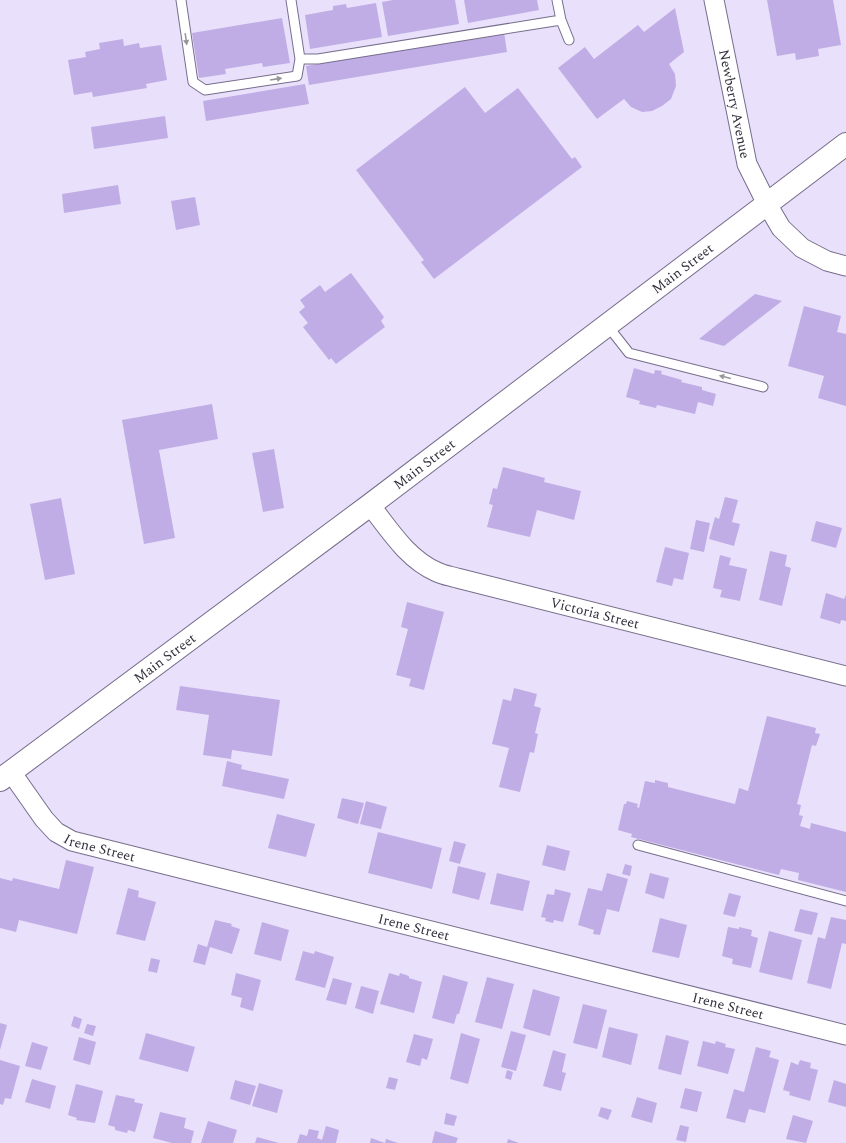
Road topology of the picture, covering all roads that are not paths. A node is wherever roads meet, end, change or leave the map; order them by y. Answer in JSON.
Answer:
{"nodes":[{"id":1,"x":181,"y":0,"type":"edge"},
{"id":2,"x":291,"y":0,"type":"edge"},
{"id":3,"x":557,"y":0,"type":"edge"},
{"id":4,"x":714,"y":0,"type":"edge"},
{"id":5,"x":562,"y":20,"type":"junction"},
{"id":6,"x":569,"y":40,"type":"dead end"},
{"id":7,"x":300,"y":60,"type":"junction"},
{"id":8,"x":846,"y":144,"type":"edge"},
{"id":9,"x":767,"y":204,"type":"junction"},
{"id":10,"x":846,"y":266,"type":"edge"},
{"id":11,"x":607,"y":325,"type":"junction"},
{"id":12,"x":763,"y":387,"type":"dead end"},
{"id":13,"x":370,"y":505,"type":"junction"},
{"id":14,"x":846,"y":676,"type":"edge"},
{"id":15,"x":5,"y":776,"type":"edge"},
{"id":16,"x":638,"y":845,"type":"dead end"},
{"id":17,"x":846,"y":901,"type":"edge"},
{"id":18,"x":846,"y":1035,"type":"edge"}],
"edges":[{"from":1,"to":7,"type":"lane","one_way":true},
{"from":2,"to":7,"type":"lane"},
{"from":3,"to":5,"type":"lane"},
{"from":4,"to":9,"type":"street","name":"Newberry Avenue"},
{"from":5,"to":6,"type":"lane"},
{"from":5,"to":7,"type":"lane"},
{"from":8,"to":9,"type":"main road","name":"Main Street"},
{"from":9,"to":10,"type":"street","name":"Newberry Avenue"},
{"from":9,"to":11,"type":"main road","name":"Main Street"},
{"from":12,"to":11,"type":"lane","one_way":true},
{"from":11,"to":13,"type":"main road","name":"Main Street"},
{"from":13,"to":14,"type":"street","name":"Victoria Street"},
{"from":13,"to":15,"type":"main road","name":"Main Street"},
{"from":15,"to":18,"type":"street","name":"Irene Street"},
{"from":16,"to":17,"type":"lane"}]}
